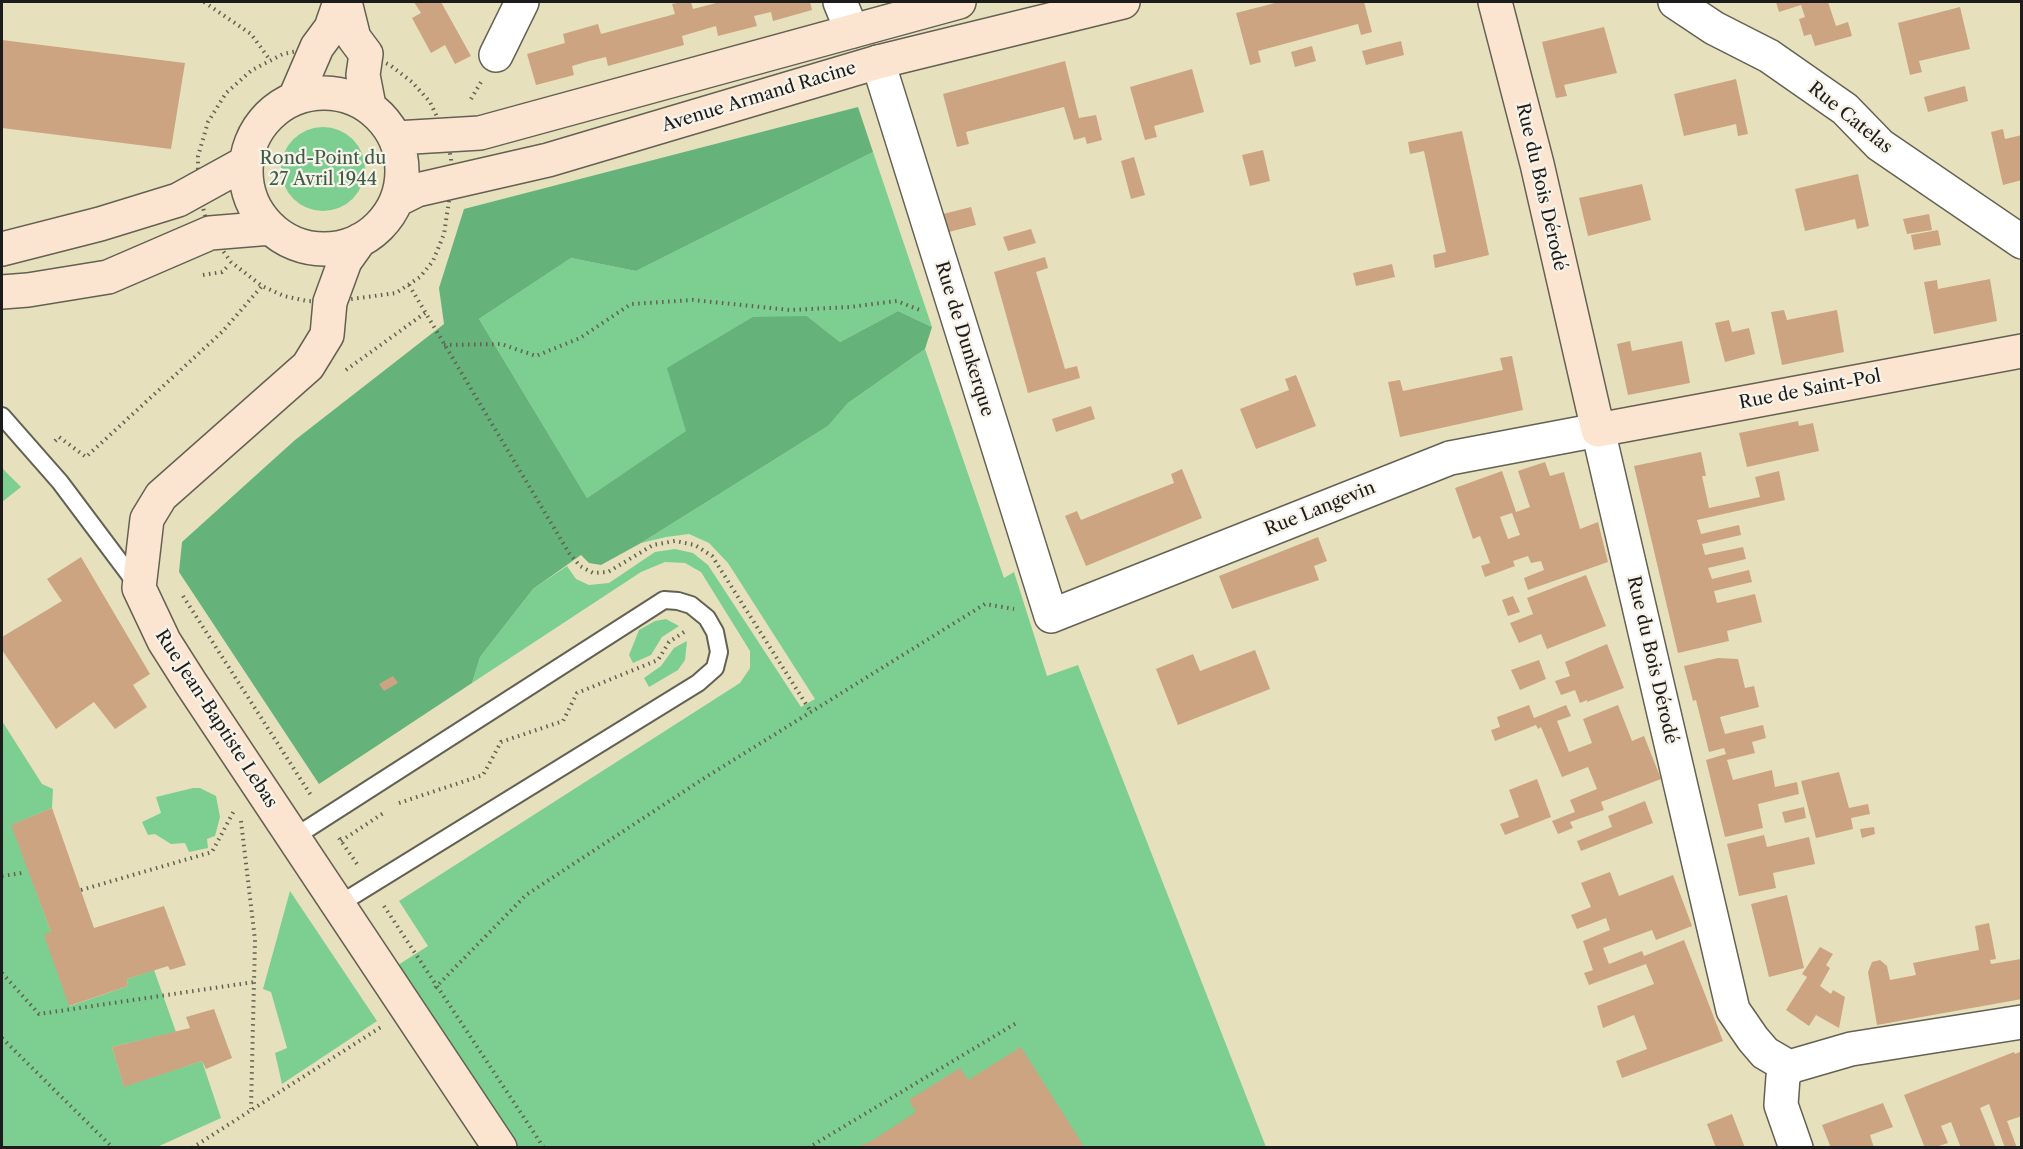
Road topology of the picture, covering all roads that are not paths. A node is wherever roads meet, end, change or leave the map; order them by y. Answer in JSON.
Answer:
{"nodes":[{"id":1,"x":340,"y":2,"type":"edge"},
{"id":2,"x":345,"y":2,"type":"edge"},
{"id":3,"x":522,"y":2,"type":"edge"},
{"id":4,"x":959,"y":2,"type":"edge"},
{"id":5,"x":1123,"y":2,"type":"edge"},
{"id":6,"x":1495,"y":2,"type":"edge"},
{"id":7,"x":1674,"y":2,"type":"edge"},
{"id":8,"x":846,"y":16,"type":"edge"},
{"id":9,"x":496,"y":55,"type":"road end"},
{"id":10,"x":878,"y":62,"type":"junction"},
{"id":11,"x":295,"y":98,"type":"junction"},
{"id":12,"x":369,"y":106,"type":"junction"},
{"id":13,"x":396,"y":138,"type":"junction"},
{"id":14,"x":247,"y":162,"type":"junction"},
{"id":15,"x":397,"y":200,"type":"junction"},
{"id":16,"x":284,"y":236,"type":"junction"},
{"id":17,"x":360,"y":240,"type":"junction"},
{"id":18,"x":2022,"y":242,"type":"edge"},
{"id":19,"x":2,"y":249,"type":"edge"},
{"id":20,"x":2,"y":292,"type":"edge"},
{"id":21,"x":330,"y":302,"type":"junction"},
{"id":22,"x":2022,"y":351,"type":"edge"},
{"id":23,"x":2,"y":416,"type":"edge"},
{"id":24,"x":1598,"y":430,"type":"junction"},
{"id":25,"x":139,"y":588,"type":"junction"},
{"id":26,"x":1051,"y":616,"type":"joint"},
{"id":27,"x":293,"y":838,"type":"junction"},
{"id":28,"x":338,"y":905,"type":"junction"},
{"id":29,"x":2022,"y":1022,"type":"edge"},
{"id":30,"x":1790,"y":1067,"type":"junction"},
{"id":31,"x":500,"y":1148,"type":"edge"},
{"id":32,"x":1796,"y":1148,"type":"edge"}],
"edges":[{"from":1,"to":11,"type":"street"},
{"from":2,"to":12,"type":"street"},
{"from":3,"to":9,"type":"street"},
{"from":4,"to":8,"type":"street","name":"Avenue Armand Racine"},
{"from":5,"to":10,"type":"street","name":"Avenue Armand Racine"},
{"from":6,"to":24,"type":"street","name":"Rue du Bois Dérodé"},
{"from":7,"to":18,"type":"street","name":"Rue Catelas"},
{"from":8,"to":13,"type":"street","name":"Avenue Armand Racine"},
{"from":10,"to":15,"type":"street","name":"Avenue Armand Racine"},
{"from":10,"to":26,"type":"street","name":"Rue de Dunkerque"},
{"from":11,"to":12,"type":"street"},
{"from":11,"to":14,"type":"street"},
{"from":12,"to":13,"type":"street"},
{"from":13,"to":15,"type":"street"},
{"from":14,"to":16,"type":"street"},
{"from":14,"to":19,"type":"street"},
{"from":15,"to":17,"type":"street"},
{"from":16,"to":17,"type":"street"},
{"from":16,"to":20,"type":"street"},
{"from":16,"to":21,"type":"street"},
{"from":17,"to":21,"type":"street"},
{"from":21,"to":25,"type":"street"},
{"from":22,"to":24,"type":"street","name":"Rue de Saint-Pol"},
{"from":23,"to":25,"type":"lane"},
{"from":24,"to":26,"type":"street","name":"Rue Langevin"},
{"from":24,"to":30,"type":"street","name":"Rue du Bois Dérodé"},
{"from":25,"to":27,"type":"street","name":"Rue Jean-Baptiste Lebas"},
{"from":27,"to":28,"type":"street","name":"Rue Jean-Baptiste Lebas"},
{"from":27,"to":28,"type":"lane"},
{"from":28,"to":31,"type":"street","name":"Rue Jean-Baptiste Lebas"},
{"from":29,"to":30,"type":"street"},
{"from":30,"to":32,"type":"street"}]}
